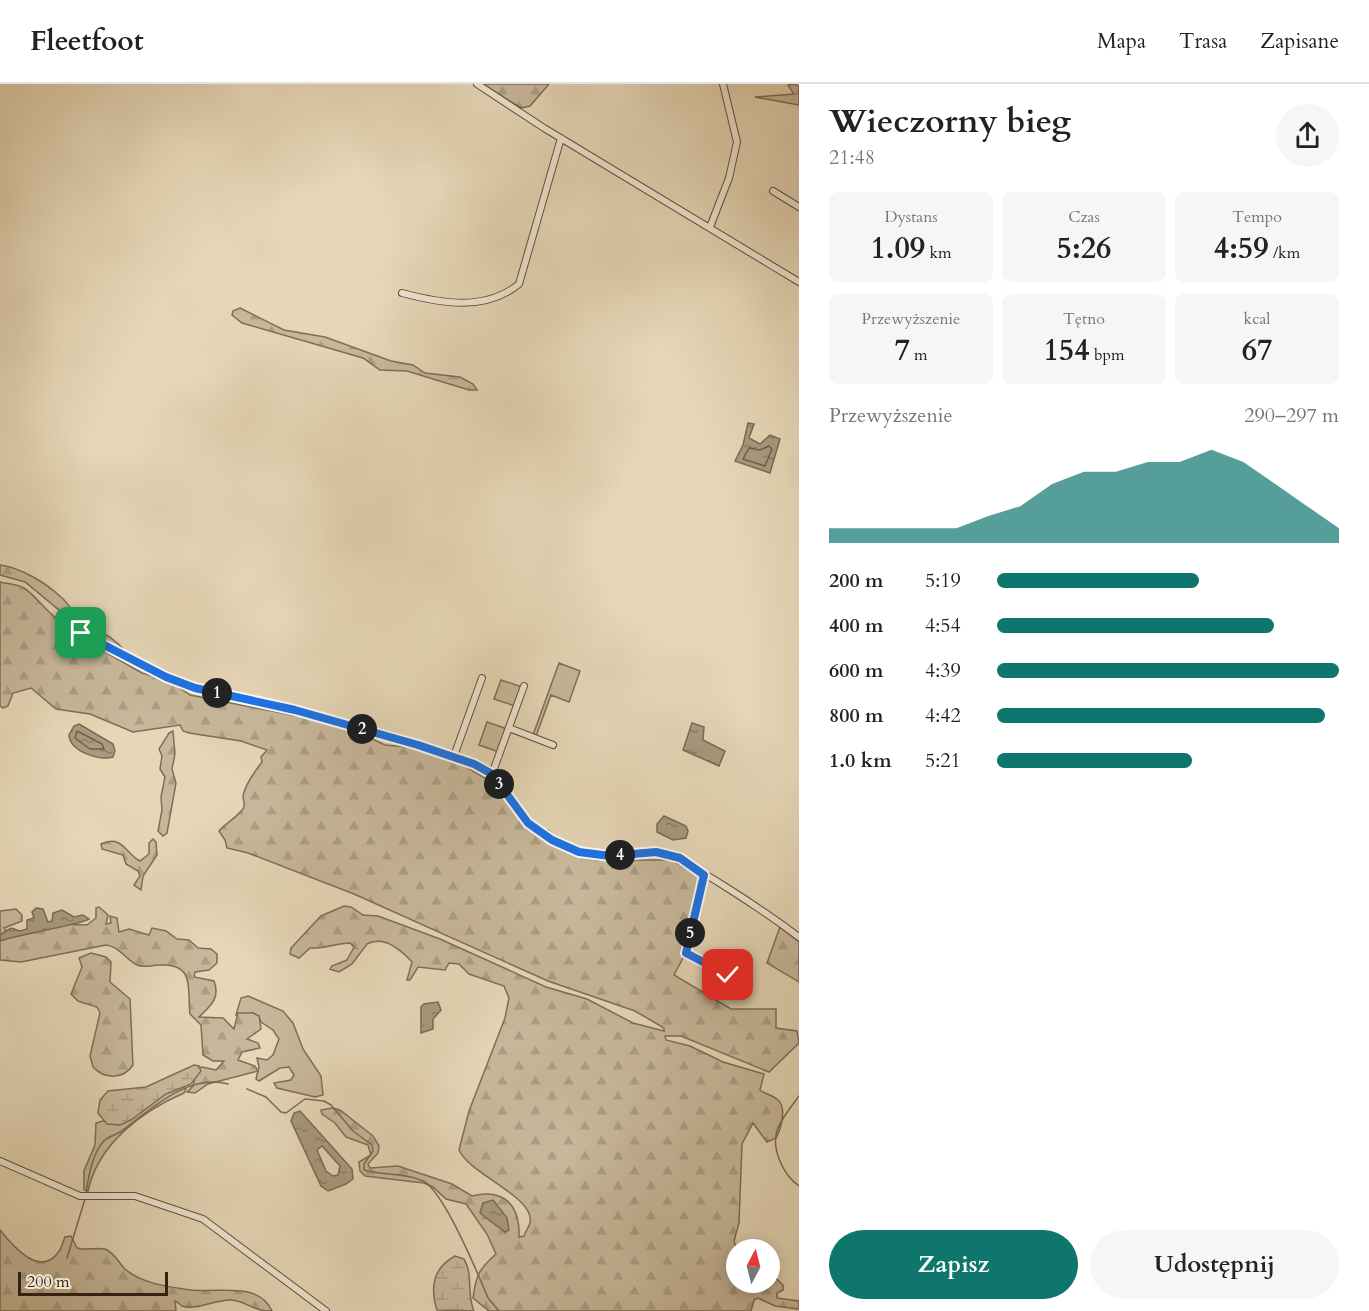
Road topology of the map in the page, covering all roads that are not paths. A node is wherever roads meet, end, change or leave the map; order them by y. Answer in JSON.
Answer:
{"nodes":[{"id":1,"x":477,"y":84,"type":"edge"},
{"id":2,"x":723,"y":84,"type":"edge"},
{"id":3,"x":561,"y":138,"type":"junction"},
{"id":4,"x":774,"y":191,"type":"dead end"},
{"id":5,"x":799,"y":207,"type":"edge"},
{"id":6,"x":710,"y":227,"type":"junction"},
{"id":7,"x":799,"y":282,"type":"edge"},
{"id":8,"x":402,"y":293,"type":"dead end"},
{"id":9,"x":81,"y":633,"type":"dead end"},
{"id":10,"x":482,"y":678,"type":"dead end"},
{"id":11,"x":524,"y":686,"type":"dead end"},
{"id":12,"x":509,"y":728,"type":"junction"},
{"id":13,"x":553,"y":745,"type":"dead end"},
{"id":14,"x":454,"y":756,"type":"junction"},
{"id":15,"x":492,"y":774,"type":"junction"},
{"id":16,"x":704,"y":875,"type":"junction"},
{"id":17,"x":799,"y":937,"type":"edge"},
{"id":18,"x":728,"y":975,"type":"dead end"},
{"id":19,"x":0,"y":1161,"type":"edge"},
{"id":20,"x":326,"y":1311,"type":"edge"}],
"edges":[{"from":1,"to":3,"type":"street"},
{"from":2,"to":6,"type":"street"},
{"from":3,"to":6,"type":"street"},
{"from":3,"to":8,"type":"street"},
{"from":4,"to":5,"type":"street"},
{"from":6,"to":7,"type":"street"},
{"from":9,"to":14,"type":"street"},
{"from":10,"to":14,"type":"street"},
{"from":11,"to":12,"type":"street"},
{"from":12,"to":13,"type":"street"},
{"from":12,"to":15,"type":"street"},
{"from":14,"to":15,"type":"street"},
{"from":15,"to":16,"type":"street"},
{"from":16,"to":17,"type":"street"},
{"from":16,"to":18,"type":"street"},
{"from":19,"to":20,"type":"street"}]}
